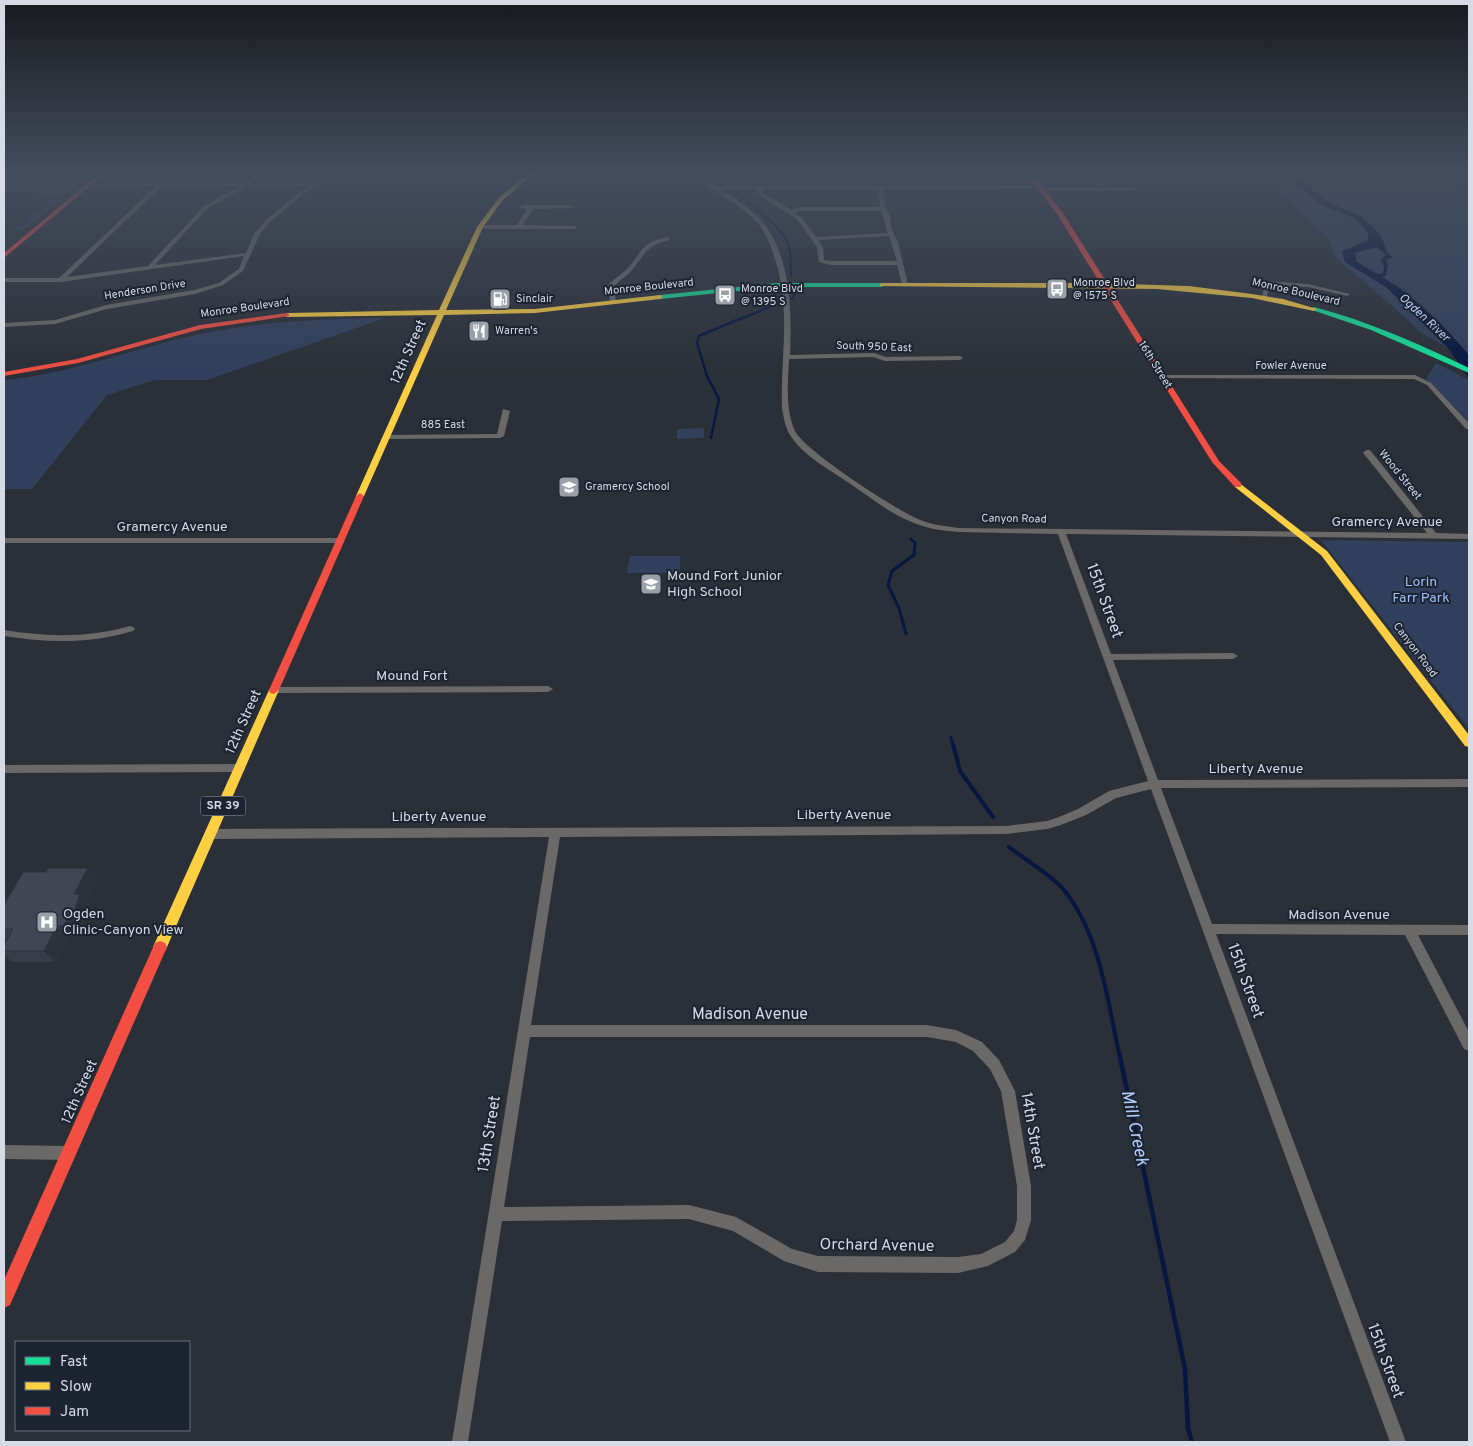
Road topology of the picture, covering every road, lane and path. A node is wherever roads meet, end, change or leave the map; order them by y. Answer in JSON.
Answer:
{"nodes":[{"id":1,"x":24,"y":239,"type":"edge"},
{"id":2,"x":103,"y":239,"type":"edge"},
{"id":3,"x":176,"y":239,"type":"edge"},
{"id":4,"x":255,"y":239,"type":"edge"},
{"id":5,"x":475,"y":239,"type":"edge"},
{"id":6,"x":666,"y":239,"type":"edge"},
{"id":7,"x":770,"y":239,"type":"edge"},
{"id":8,"x":814,"y":239,"type":"edge"},
{"id":9,"x":894,"y":239,"type":"edge"},
{"id":10,"x":1077,"y":239,"type":"edge"},
{"id":11,"x":250,"y":254,"type":"junction"},
{"id":12,"x":4,"y":256,"type":"edge"},
{"id":13,"x":899,"y":262,"type":"junction"},
{"id":14,"x":150,"y":268,"type":"junction"},
{"id":15,"x":4,"y":280,"type":"edge"},
{"id":16,"x":61,"y":280,"type":"junction"},
{"id":17,"x":783,"y":285,"type":"junction"},
{"id":18,"x":905,"y":285,"type":"junction"},
{"id":19,"x":1105,"y":285,"type":"junction"},
{"id":20,"x":1347,"y":294,"type":"dead end"},
{"id":21,"x":1264,"y":296,"type":"junction"},
{"id":22,"x":613,"y":303,"type":"junction"},
{"id":23,"x":443,"y":312,"type":"junction"},
{"id":24,"x":4,"y":325,"type":"edge"},
{"id":25,"x":786,"y":357,"type":"junction"},
{"id":26,"x":960,"y":358,"type":"dead end"},
{"id":27,"x":1469,"y":371,"type":"edge"},
{"id":28,"x":4,"y":374,"type":"edge"},
{"id":29,"x":1162,"y":377,"type":"junction"},
{"id":30,"x":506,"y":411,"type":"dead end"},
{"id":31,"x":1469,"y":427,"type":"edge"},
{"id":32,"x":387,"y":437,"type":"junction"},
{"id":33,"x":1367,"y":452,"type":"dead end"},
{"id":34,"x":1061,"y":532,"type":"junction"},
{"id":35,"x":1305,"y":536,"type":"junction"},
{"id":36,"x":1434,"y":536,"type":"junction"},
{"id":37,"x":1469,"y":536,"type":"edge"},
{"id":38,"x":4,"y":541,"type":"edge"},
{"id":39,"x":341,"y":541,"type":"junction"},
{"id":40,"x":130,"y":629,"type":"dead end"},
{"id":41,"x":4,"y":633,"type":"edge"},
{"id":42,"x":1107,"y":656,"type":"junction"},
{"id":43,"x":1233,"y":656,"type":"dead end"},
{"id":44,"x":548,"y":689,"type":"dead end"},
{"id":45,"x":275,"y":690,"type":"junction"},
{"id":46,"x":1469,"y":743,"type":"edge"},
{"id":47,"x":240,"y":768,"type":"junction"},
{"id":48,"x":4,"y":769,"type":"edge"},
{"id":49,"x":1469,"y":783,"type":"edge"},
{"id":50,"x":1154,"y":784,"type":"junction"},
{"id":51,"x":555,"y":832,"type":"junction"},
{"id":52,"x":211,"y":834,"type":"junction"},
{"id":53,"x":1208,"y":929,"type":"junction"},
{"id":54,"x":1409,"y":930,"type":"junction"},
{"id":55,"x":1469,"y":930,"type":"edge"},
{"id":56,"x":524,"y":1031,"type":"junction"},
{"id":57,"x":974,"y":1043,"type":"joint"},
{"id":58,"x":1469,"y":1045,"type":"edge"},
{"id":59,"x":4,"y":1152,"type":"edge"},
{"id":60,"x":69,"y":1153,"type":"junction"},
{"id":61,"x":496,"y":1214,"type":"junction"},
{"id":62,"x":1020,"y":1235,"type":"joint"},
{"id":63,"x":4,"y":1299,"type":"edge"},
{"id":64,"x":460,"y":1442,"type":"edge"},
{"id":65,"x":1398,"y":1442,"type":"edge"}],
"edges":[{"from":1,"to":12,"type":"main road"},
{"from":2,"to":16,"type":"street"},
{"from":3,"to":14,"type":"street"},
{"from":4,"to":11,"type":"street","name":"Henderson Drive"},
{"from":5,"to":23,"type":"main road","name":"12th Street","number":"SR 39"},
{"from":6,"to":22,"type":"street"},
{"from":7,"to":17,"type":"street","name":"Canyon Road"},
{"from":8,"to":13,"type":"street"},
{"from":9,"to":13,"type":"street"},
{"from":10,"to":19,"type":"main road","name":"16th Street"},
{"from":11,"to":14,"type":"street"},
{"from":11,"to":24,"type":"street","name":"Henderson Drive"},
{"from":13,"to":18,"type":"street"},
{"from":14,"to":16,"type":"street"},
{"from":15,"to":16,"type":"street"},
{"from":17,"to":18,"type":"main road","name":"Monroe Boulevard"},
{"from":17,"to":22,"type":"main road","name":"Monroe Boulevard"},
{"from":17,"to":25,"type":"street","name":"Canyon Road"},
{"from":18,"to":19,"type":"main road","name":"Monroe Boulevard"},
{"from":19,"to":21,"type":"main road","name":"Monroe Boulevard"},
{"from":19,"to":29,"type":"main road","name":"16th Street"},
{"from":20,"to":21,"type":"street"},
{"from":21,"to":27,"type":"main road","name":"Monroe Boulevard"},
{"from":22,"to":23,"type":"main road","name":"Monroe Boulevard"},
{"from":23,"to":28,"type":"main road","name":"Monroe Boulevard"},
{"from":23,"to":32,"type":"main road","name":"12th Street","number":"SR 39"},
{"from":25,"to":26,"type":"street","name":"South 950 East"},
{"from":25,"to":34,"type":"street","name":"Canyon Road"},
{"from":29,"to":31,"type":"street","name":"Fowler Avenue"},
{"from":29,"to":35,"type":"main road","name":"16th Street"},
{"from":30,"to":32,"type":"street","name":"885 East"},
{"from":32,"to":39,"type":"main road","name":"12th Street","number":"SR 39"},
{"from":33,"to":36,"type":"street","name":"Wood Street"},
{"from":34,"to":35,"type":"street","name":"Canyon Road"},
{"from":34,"to":42,"type":"street","name":"15th Street"},
{"from":35,"to":36,"type":"street","name":"Gramercy Avenue"},
{"from":35,"to":46,"type":"main road","name":"Canyon Road"},
{"from":36,"to":37,"type":"street","name":"Gramercy Avenue"},
{"from":38,"to":39,"type":"street","name":"Gramercy Avenue"},
{"from":39,"to":45,"type":"main road","name":"12th Street","number":"SR 39"},
{"from":40,"to":41,"type":"street"},
{"from":42,"to":43,"type":"street"},
{"from":42,"to":50,"type":"street","name":"15th Street"},
{"from":44,"to":45,"type":"street","name":"Mound Fort"},
{"from":45,"to":47,"type":"main road","name":"12th Street","number":"SR 39"},
{"from":47,"to":48,"type":"street"},
{"from":47,"to":52,"type":"main road","name":"12th Street","number":"SR 39"},
{"from":49,"to":50,"type":"street","name":"Liberty Avenue"},
{"from":50,"to":51,"type":"street","name":"Liberty Avenue"},
{"from":50,"to":53,"type":"street","name":"15th Street"},
{"from":51,"to":52,"type":"street","name":"Liberty Avenue"},
{"from":51,"to":56,"type":"street","name":"13th Street"},
{"from":52,"to":60,"type":"main road","name":"12th Street","number":"SR 39"},
{"from":53,"to":54,"type":"street","name":"Madison Avenue"},
{"from":53,"to":65,"type":"street","name":"15th Street"},
{"from":54,"to":55,"type":"street","name":"Madison Avenue"},
{"from":54,"to":58,"type":"street"},
{"from":56,"to":57,"type":"street","name":"Madison Avenue"},
{"from":56,"to":61,"type":"street","name":"13th Street"},
{"from":57,"to":62,"type":"street","name":"14th Street"},
{"from":59,"to":60,"type":"street"},
{"from":60,"to":63,"type":"main road","name":"12th Street","number":"SR 39"},
{"from":61,"to":62,"type":"street","name":"Orchard Avenue"},
{"from":61,"to":64,"type":"street","name":"13th Street"}]}
